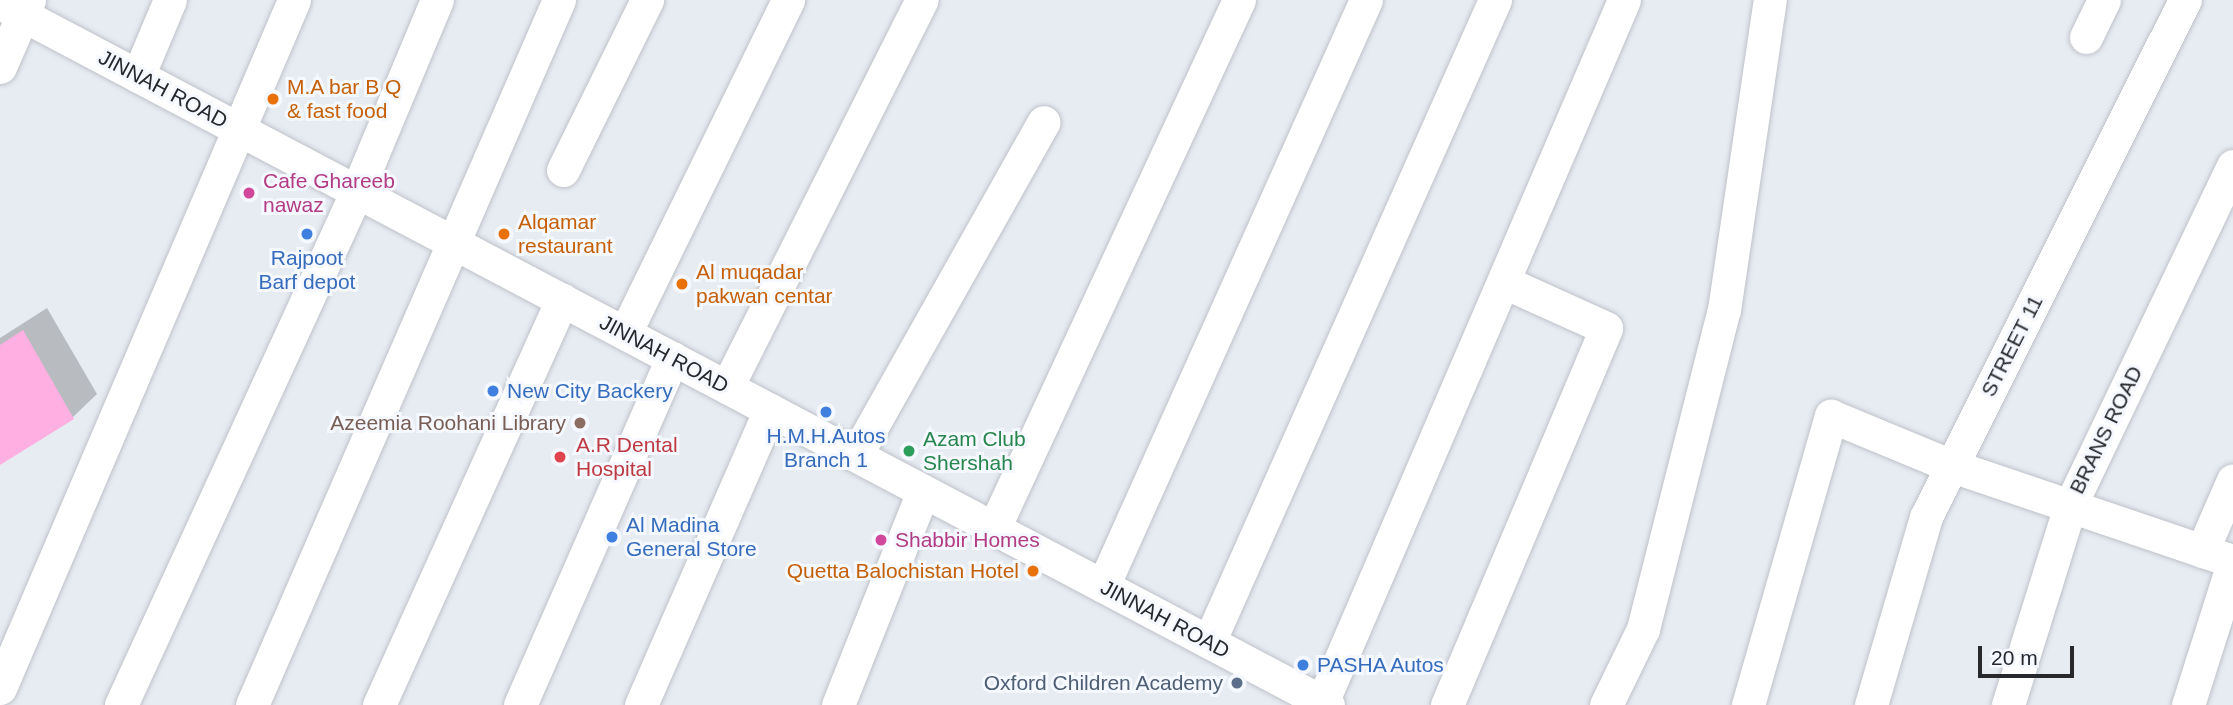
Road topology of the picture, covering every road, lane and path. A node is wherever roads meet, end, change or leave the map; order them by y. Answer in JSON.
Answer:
{"nodes":[{"id":1,"x":170,"y":0,"type":"edge"},
{"id":2,"x":294,"y":0,"type":"edge"},
{"id":3,"x":437,"y":0,"type":"edge"},
{"id":4,"x":559,"y":0,"type":"edge"},
{"id":5,"x":647,"y":0,"type":"edge"},
{"id":6,"x":788,"y":0,"type":"edge"},
{"id":7,"x":922,"y":0,"type":"edge"},
{"id":8,"x":1239,"y":0,"type":"edge"},
{"id":9,"x":1366,"y":0,"type":"edge"},
{"id":10,"x":1495,"y":0,"type":"edge"},
{"id":11,"x":1624,"y":0,"type":"edge"},
{"id":12,"x":1770,"y":0,"type":"edge"},
{"id":13,"x":2104,"y":0,"type":"edge"},
{"id":14,"x":2185,"y":0,"type":"edge"},
{"id":15,"x":17,"y":6,"type":"edge"},
{"id":16,"x":2086,"y":37,"type":"dead end"},
{"id":17,"x":0,"y":67,"type":"edge"},
{"id":18,"x":138,"y":76,"type":"junction"},
{"id":19,"x":1044,"y":122,"type":"dead end"},
{"id":20,"x":240,"y":130,"type":"junction"},
{"id":21,"x":2233,"y":166,"type":"edge"},
{"id":22,"x":563,"y":170,"type":"dead end"},
{"id":23,"x":357,"y":191,"type":"junction"},
{"id":24,"x":453,"y":242,"type":"junction"},
{"id":25,"x":1504,"y":282,"type":"junction"},
{"id":26,"x":562,"y":299,"type":"junction"},
{"id":27,"x":625,"y":333,"type":"junction"},
{"id":28,"x":671,"y":358,"type":"junction"},
{"id":29,"x":727,"y":387,"type":"junction"},
{"id":30,"x":770,"y":410,"type":"junction"},
{"id":31,"x":856,"y":455,"type":"junction"},
{"id":32,"x":1952,"y":466,"type":"junction"},
{"id":33,"x":2233,"y":480,"type":"edge"},
{"id":34,"x":923,"y":491,"type":"junction"},
{"id":35,"x":2070,"y":506,"type":"junction"},
{"id":36,"x":993,"y":528,"type":"junction"},
{"id":37,"x":2202,"y":551,"type":"junction"},
{"id":38,"x":2233,"y":562,"type":"edge"},
{"id":39,"x":1103,"y":586,"type":"junction"},
{"id":40,"x":1209,"y":642,"type":"junction"},
{"id":41,"x":0,"y":688,"type":"edge"},
{"id":42,"x":1324,"y":704,"type":"edge"},
{"id":43,"x":121,"y":705,"type":"edge"},
{"id":44,"x":252,"y":705,"type":"edge"},
{"id":45,"x":379,"y":705,"type":"edge"},
{"id":46,"x":520,"y":705,"type":"edge"},
{"id":47,"x":641,"y":705,"type":"edge"},
{"id":48,"x":838,"y":705,"type":"edge"},
{"id":49,"x":1447,"y":705,"type":"edge"},
{"id":50,"x":1606,"y":705,"type":"edge"},
{"id":51,"x":1748,"y":705,"type":"edge"},
{"id":52,"x":1871,"y":705,"type":"edge"},
{"id":53,"x":2007,"y":705,"type":"edge"},
{"id":54,"x":2188,"y":705,"type":"edge"}],
"edges":[{"from":1,"to":18,"type":"street"},
{"from":2,"to":20,"type":"street"},
{"from":3,"to":23,"type":"street"},
{"from":4,"to":24,"type":"street"},
{"from":5,"to":22,"type":"street"},
{"from":6,"to":27,"type":"street"},
{"from":7,"to":29,"type":"street"},
{"from":8,"to":36,"type":"street"},
{"from":9,"to":39,"type":"street"},
{"from":10,"to":40,"type":"street"},
{"from":11,"to":25,"type":"street"},
{"from":12,"to":50,"type":"street"},
{"from":13,"to":16,"type":"street"},
{"from":14,"to":32,"type":"street","name":"STREET 11"},
{"from":15,"to":17,"type":"street"},
{"from":15,"to":18,"type":"street","name":"JINNAH ROAD"},
{"from":18,"to":20,"type":"street","name":"JINNAH ROAD"},
{"from":19,"to":31,"type":"street"},
{"from":20,"to":23,"type":"street","name":"JINNAH ROAD"},
{"from":20,"to":41,"type":"street"},
{"from":21,"to":35,"type":"street","name":"BRANS ROAD"},
{"from":23,"to":24,"type":"street","name":"JINNAH ROAD"},
{"from":23,"to":43,"type":"street"},
{"from":24,"to":26,"type":"street","name":"JINNAH ROAD"},
{"from":24,"to":44,"type":"street"},
{"from":25,"to":42,"type":"street"},
{"from":25,"to":49,"type":"street"},
{"from":26,"to":27,"type":"street","name":"JINNAH ROAD"},
{"from":26,"to":45,"type":"street"},
{"from":27,"to":28,"type":"street","name":"JINNAH ROAD"},
{"from":28,"to":29,"type":"street","name":"JINNAH ROAD"},
{"from":28,"to":46,"type":"street"},
{"from":29,"to":30,"type":"street","name":"JINNAH ROAD"},
{"from":30,"to":31,"type":"street","name":"JINNAH ROAD"},
{"from":30,"to":47,"type":"street"},
{"from":31,"to":34,"type":"street","name":"JINNAH ROAD"},
{"from":32,"to":35,"type":"street"},
{"from":32,"to":51,"type":"street"},
{"from":32,"to":52,"type":"street","name":"STREET 11"},
{"from":33,"to":37,"type":"street"},
{"from":34,"to":36,"type":"street","name":"JINNAH ROAD"},
{"from":34,"to":48,"type":"street"},
{"from":35,"to":37,"type":"street"},
{"from":35,"to":53,"type":"street","name":"BRANS ROAD"},
{"from":36,"to":39,"type":"street","name":"JINNAH ROAD"},
{"from":37,"to":38,"type":"street"},
{"from":38,"to":54,"type":"street"},
{"from":39,"to":40,"type":"street","name":"JINNAH ROAD"},
{"from":40,"to":42,"type":"street","name":"JINNAH ROAD"}]}
